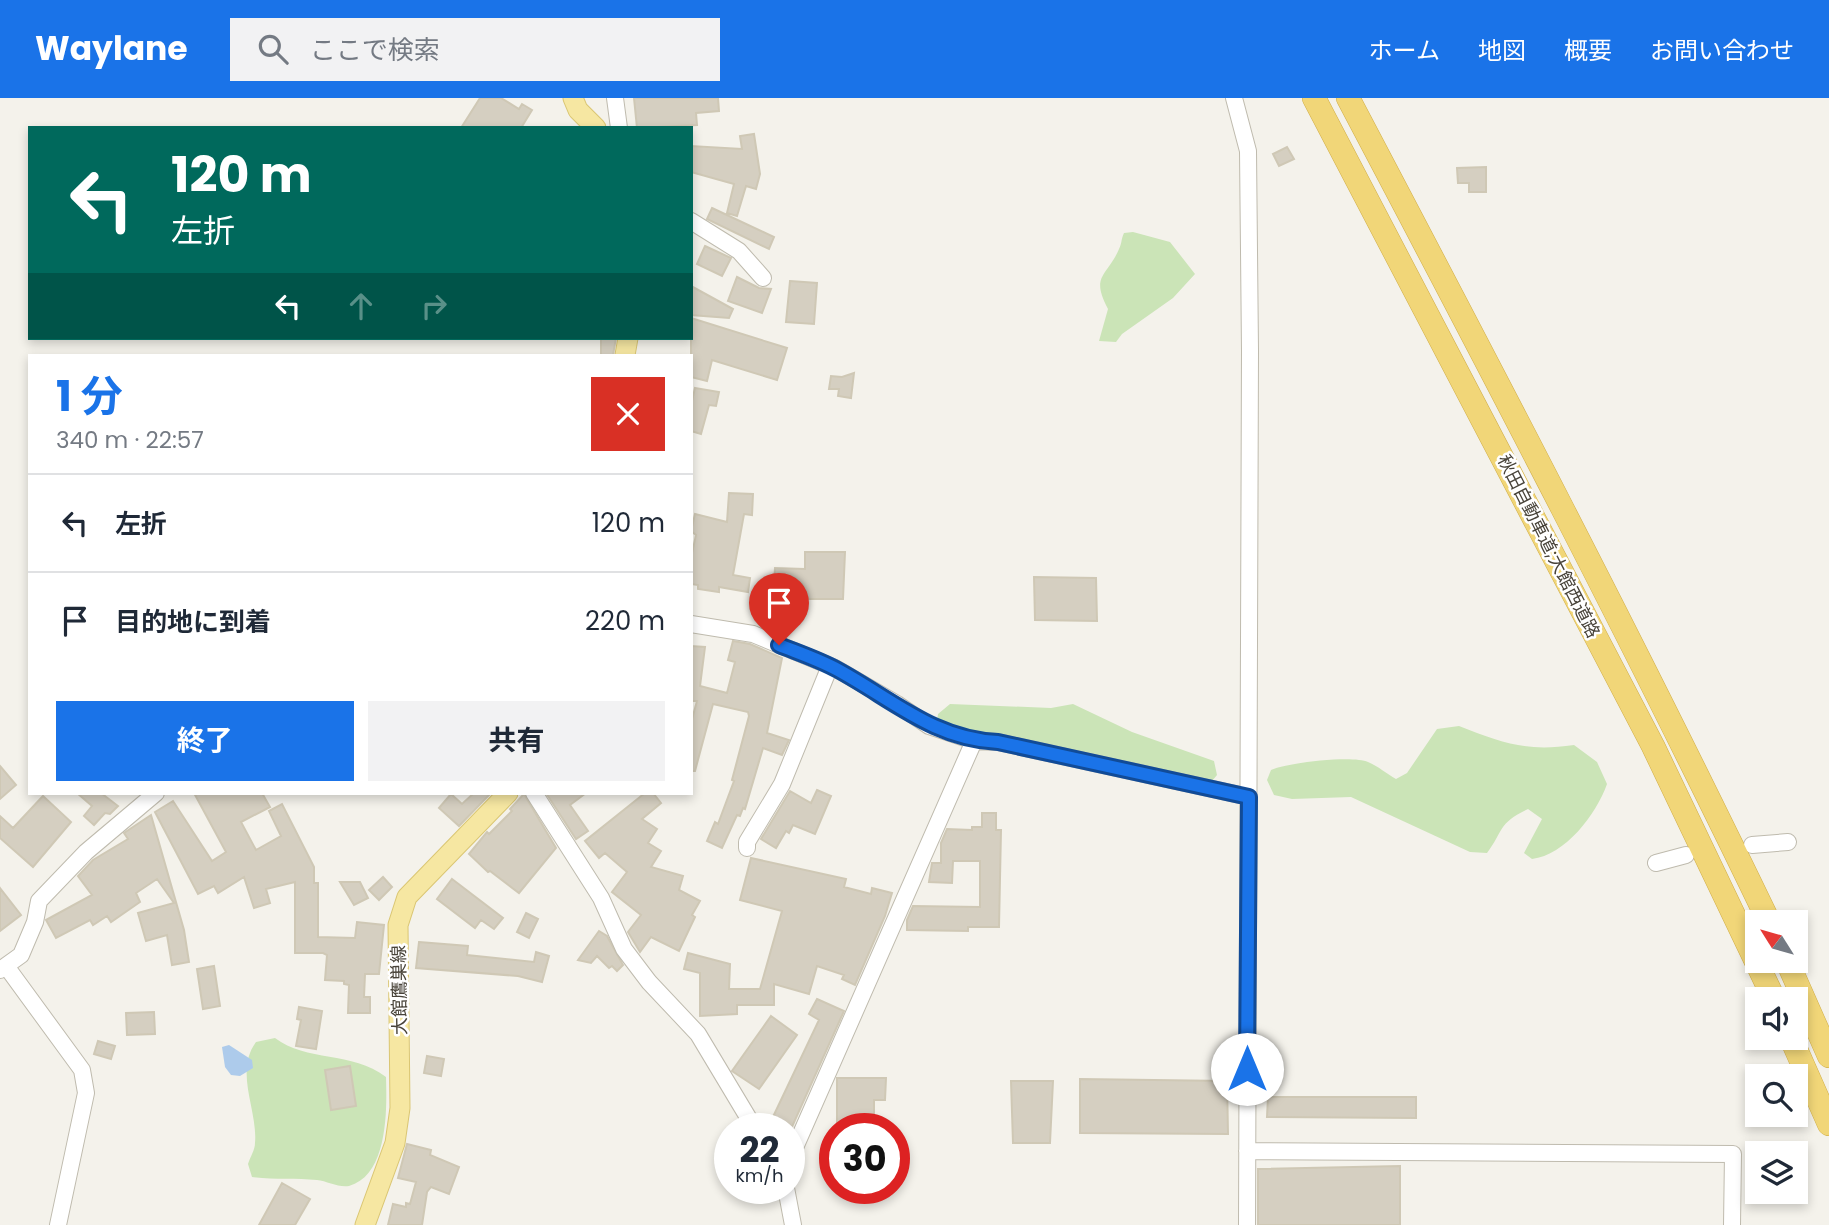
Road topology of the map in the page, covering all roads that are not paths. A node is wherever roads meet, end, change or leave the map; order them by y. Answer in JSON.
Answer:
{"nodes":[{"id":1,"x":573,"y":98,"type":"edge"},
{"id":2,"x":615,"y":98,"type":"edge"},
{"id":3,"x":1234,"y":98,"type":"edge"},
{"id":4,"x":1314,"y":98,"type":"edge"},
{"id":5,"x":1348,"y":98,"type":"edge"},
{"id":6,"x":594,"y":126,"type":"edge"},
{"id":7,"x":619,"y":126,"type":"edge"},
{"id":8,"x":693,"y":222,"type":"edge"},
{"id":9,"x":763,"y":278,"type":"dead end"},
{"id":10,"x":693,"y":624,"type":"edge"},
{"id":11,"x":830,"y":666,"type":"junction"},
{"id":12,"x":974,"y":741,"type":"junction"},
{"id":13,"x":154,"y":795,"type":"edge"},
{"id":14,"x":507,"y":795,"type":"edge"},
{"id":15,"x":535,"y":795,"type":"edge"},
{"id":16,"x":1249,"y":797,"type":"junction"},
{"id":17,"x":1788,"y":842,"type":"dead end"},
{"id":18,"x":1752,"y":845,"type":"dead end"},
{"id":19,"x":747,"y":848,"type":"dead end"},
{"id":20,"x":1686,"y":855,"type":"dead end"},
{"id":21,"x":1656,"y":863,"type":"dead end"},
{"id":22,"x":1763,"y":910,"type":"edge"},
{"id":23,"x":3,"y":968,"type":"edge"},
{"id":24,"x":1792,"y":973,"type":"edge"},
{"id":25,"x":1768,"y":987,"type":"edge"},
{"id":26,"x":1797,"y":1050,"type":"edge"},
{"id":27,"x":1829,"y":1056,"type":"edge"},
{"id":28,"x":1811,"y":1081,"type":"junction"},
{"id":29,"x":745,"y":1113,"type":"edge"},
{"id":30,"x":1829,"y":1124,"type":"edge"},
{"id":31,"x":805,"y":1125,"type":"edge"},
{"id":32,"x":1829,"y":1143,"type":"edge"},
{"id":33,"x":1247,"y":1151,"type":"junction"},
{"id":34,"x":789,"y":1204,"type":"edge"},
{"id":35,"x":58,"y":1225,"type":"edge"},
{"id":36,"x":365,"y":1225,"type":"edge"},
{"id":37,"x":793,"y":1225,"type":"edge"},
{"id":38,"x":1247,"y":1225,"type":"edge"},
{"id":39,"x":1732,"y":1225,"type":"edge"}],
"edges":[{"from":1,"to":6,"type":"main road"},
{"from":2,"to":7,"type":"street"},
{"from":3,"to":16,"type":"street"},
{"from":4,"to":25,"type":"highway","name":"秋田自動車道;大館西道路"},
{"from":5,"to":22,"type":"highway","name":"秋田自動車道;大館西道路"},
{"from":8,"to":9,"type":"street"},
{"from":10,"to":11,"type":"street"},
{"from":11,"to":12,"type":"street"},
{"from":11,"to":19,"type":"street"},
{"from":12,"to":16,"type":"street"},
{"from":12,"to":31,"type":"street"},
{"from":13,"to":23,"type":"street"},
{"from":14,"to":36,"type":"main road","name":"大館鷹巣線"},
{"from":15,"to":29,"type":"street"},
{"from":16,"to":33,"type":"street"},
{"from":17,"to":18,"type":"street"},
{"from":20,"to":21,"type":"street"},
{"from":23,"to":35,"type":"street"},
{"from":24,"to":27,"type":"highway"},
{"from":26,"to":28,"type":"highway"},
{"from":28,"to":30,"type":"highway"},
{"from":28,"to":32,"type":"highway"},
{"from":33,"to":38,"type":"street"},
{"from":33,"to":39,"type":"street"},
{"from":34,"to":37,"type":"street"}]}
